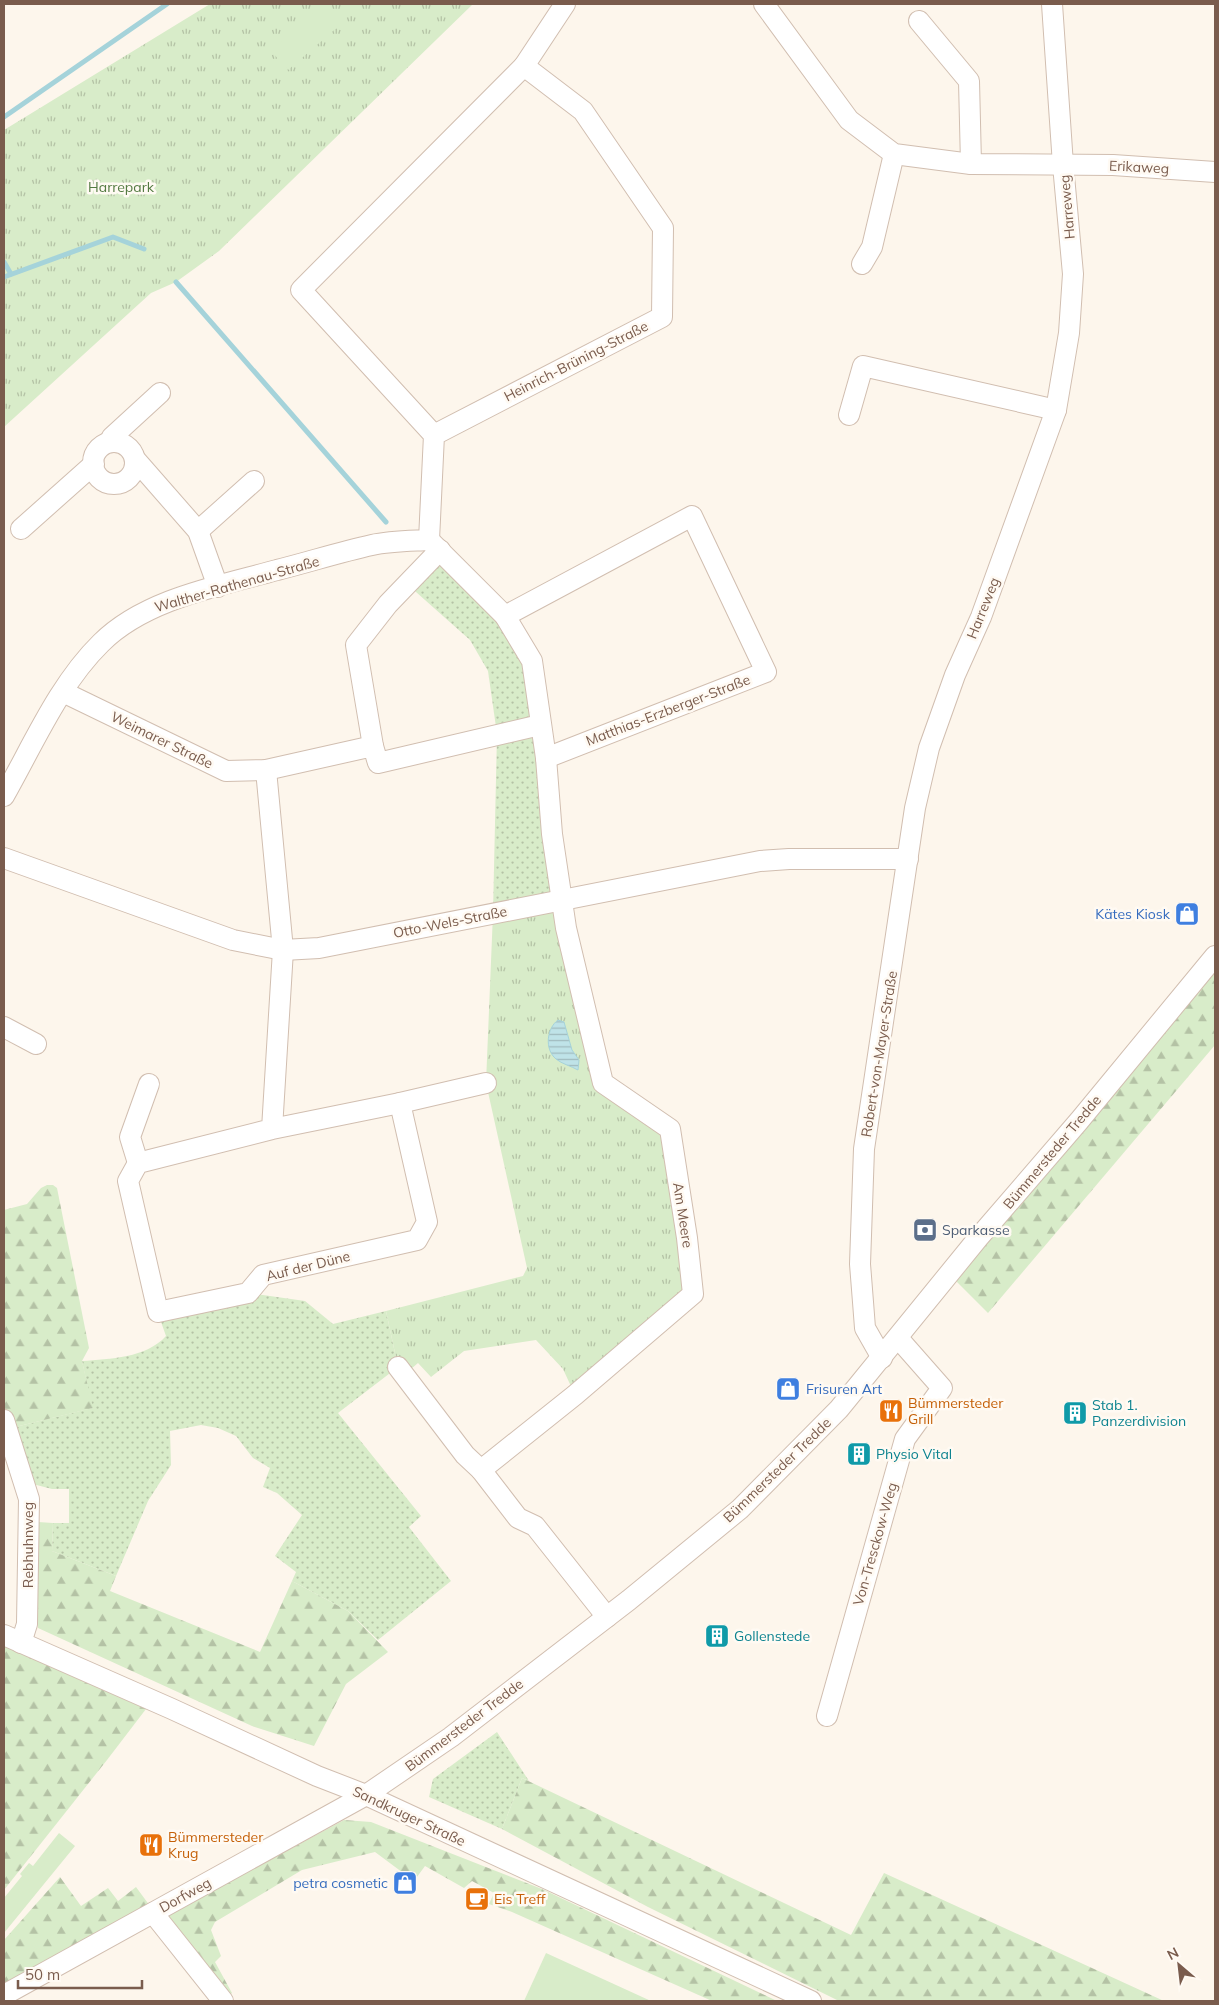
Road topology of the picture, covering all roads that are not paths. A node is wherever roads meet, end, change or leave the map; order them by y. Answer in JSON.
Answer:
{"nodes":[{"id":1,"x":565,"y":4,"type":"edge"},
{"id":2,"x":764,"y":4,"type":"edge"},
{"id":3,"x":1052,"y":4,"type":"edge"},
{"id":4,"x":919,"y":22,"type":"dead end"},
{"id":5,"x":524,"y":66,"type":"junction"},
{"id":6,"x":894,"y":154,"type":"junction"},
{"id":7,"x":971,"y":164,"type":"junction"},
{"id":8,"x":1063,"y":165,"type":"junction"},
{"id":9,"x":1215,"y":172,"type":"edge"},
{"id":10,"x":862,"y":264,"type":"dead end"},
{"id":11,"x":160,"y":393,"type":"dead end"},
{"id":12,"x":1056,"y":410,"type":"junction"},
{"id":13,"x":849,"y":415,"type":"dead end"},
{"id":14,"x":434,"y":435,"type":"junction"},
{"id":15,"x":112,"y":442,"type":"junction"},
{"id":16,"x":135,"y":458,"type":"junction"},
{"id":17,"x":94,"y":464,"type":"junction"},
{"id":18,"x":254,"y":481,"type":"dead end"},
{"id":19,"x":21,"y":530,"type":"dead end"},
{"id":20,"x":198,"y":531,"type":"junction"},
{"id":21,"x":435,"y":545,"type":"junction"},
{"id":22,"x":218,"y":586,"type":"junction"},
{"id":23,"x":505,"y":616,"type":"junction"},
{"id":24,"x":62,"y":692,"type":"junction"},
{"id":25,"x":540,"y":725,"type":"junction"},
{"id":26,"x":373,"y":746,"type":"junction"},
{"id":27,"x":928,"y":748,"type":"joint"},
{"id":28,"x":546,"y":758,"type":"junction"},
{"id":29,"x":266,"y":770,"type":"junction"},
{"id":30,"x":4,"y":796,"type":"edge"},
{"id":31,"x":4,"y":858,"type":"edge"},
{"id":32,"x":908,"y":859,"type":"junction"},
{"id":33,"x":561,"y":901,"type":"junction"},
{"id":34,"x":283,"y":950,"type":"junction"},
{"id":35,"x":1215,"y":956,"type":"edge"},
{"id":36,"x":4,"y":1027,"type":"edge"},
{"id":37,"x":36,"y":1044,"type":"dead end"},
{"id":38,"x":486,"y":1083,"type":"dead end"},
{"id":39,"x":149,"y":1084,"type":"dead end"},
{"id":40,"x":400,"y":1103,"type":"junction"},
{"id":41,"x":272,"y":1129,"type":"junction"},
{"id":42,"x":138,"y":1163,"type":"junction"},
{"id":43,"x":898,"y":1338,"type":"junction"},
{"id":44,"x":882,"y":1358,"type":"junction"},
{"id":45,"x":398,"y":1367,"type":"dead end"},
{"id":46,"x":4,"y":1420,"type":"edge"},
{"id":47,"x":481,"y":1470,"type":"junction"},
{"id":48,"x":607,"y":1617,"type":"junction"},
{"id":49,"x":13,"y":1639,"type":"edge"},
{"id":50,"x":827,"y":1716,"type":"dead end"},
{"id":51,"x":366,"y":1795,"type":"junction"},
{"id":52,"x":153,"y":1913,"type":"junction"},
{"id":53,"x":4,"y":1995,"type":"edge"},
{"id":54,"x":223,"y":2001,"type":"edge"},
{"id":55,"x":811,"y":2001,"type":"edge"}],
"edges":[{"from":1,"to":5,"type":"street"},
{"from":2,"to":6,"type":"street"},
{"from":3,"to":8,"type":"street","name":"Harreweg"},
{"from":4,"to":7,"type":"street"},
{"from":5,"to":14,"type":"street"},
{"from":5,"to":14,"type":"street","name":"Heinrich-Brüning-Straße"},
{"from":6,"to":7,"type":"street","name":"Erikaweg"},
{"from":6,"to":10,"type":"street"},
{"from":7,"to":8,"type":"street","name":"Erikaweg"},
{"from":8,"to":9,"type":"street","name":"Erikaweg"},
{"from":8,"to":12,"type":"street","name":"Harreweg"},
{"from":11,"to":15,"type":"street"},
{"from":12,"to":13,"type":"street"},
{"from":12,"to":27,"type":"street","name":"Harreweg"},
{"from":14,"to":21,"type":"street"},
{"from":15,"to":16,"type":"street"},
{"from":15,"to":17,"type":"street"},
{"from":16,"to":17,"type":"street"},
{"from":16,"to":20,"type":"street"},
{"from":17,"to":19,"type":"street"},
{"from":18,"to":20,"type":"street"},
{"from":20,"to":22,"type":"street"},
{"from":21,"to":22,"type":"street","name":"Walther-Rathenau-Straße"},
{"from":21,"to":23,"type":"street"},
{"from":21,"to":26,"type":"street"},
{"from":22,"to":24,"type":"street","name":"Walther-Rathenau-Straße"},
{"from":23,"to":25,"type":"street"},
{"from":23,"to":28,"type":"street","name":"Matthias-Erzberger-Straße"},
{"from":24,"to":29,"type":"street","name":"Weimarer Straße"},
{"from":24,"to":30,"type":"street","name":"Walther-Rathenau-Straße"},
{"from":25,"to":26,"type":"street"},
{"from":25,"to":28,"type":"street"},
{"from":26,"to":29,"type":"street","name":"Weimarer Straße"},
{"from":27,"to":32,"type":"street","name":"Robert-von-Mayer-Straße"},
{"from":28,"to":33,"type":"street"},
{"from":29,"to":34,"type":"street"},
{"from":31,"to":34,"type":"street","name":"Otto-Wels-Straße"},
{"from":32,"to":33,"type":"street","name":"Otto-Wels-Straße"},
{"from":32,"to":44,"type":"street","name":"Robert-von-Mayer-Straße"},
{"from":33,"to":34,"type":"street","name":"Otto-Wels-Straße"},
{"from":33,"to":47,"type":"street","name":"Am Meere"},
{"from":34,"to":41,"type":"street"},
{"from":35,"to":43,"type":"street","name":"Bümmersteder Tredde"},
{"from":36,"to":37,"type":"street"},
{"from":38,"to":40,"type":"street"},
{"from":39,"to":42,"type":"street"},
{"from":40,"to":41,"type":"street"},
{"from":40,"to":42,"type":"street","name":"Auf der Düne"},
{"from":41,"to":42,"type":"street"},
{"from":43,"to":44,"type":"street","name":"Bümmersteder Tredde"},
{"from":43,"to":50,"type":"street","name":"Von-Tresckow-Weg"},
{"from":44,"to":48,"type":"street","name":"Bümmersteder Tredde"},
{"from":45,"to":47,"type":"street"},
{"from":46,"to":49,"type":"street","name":"Rebhuhnweg"},
{"from":47,"to":48,"type":"street"},
{"from":48,"to":51,"type":"street","name":"Bümmersteder Tredde"},
{"from":49,"to":51,"type":"street","name":"Sandkruger Straße"},
{"from":51,"to":52,"type":"street","name":"Dorfweg"},
{"from":51,"to":55,"type":"street","name":"Sandkruger Straße"},
{"from":52,"to":53,"type":"street","name":"Dorfweg"},
{"from":52,"to":54,"type":"street"}]}
